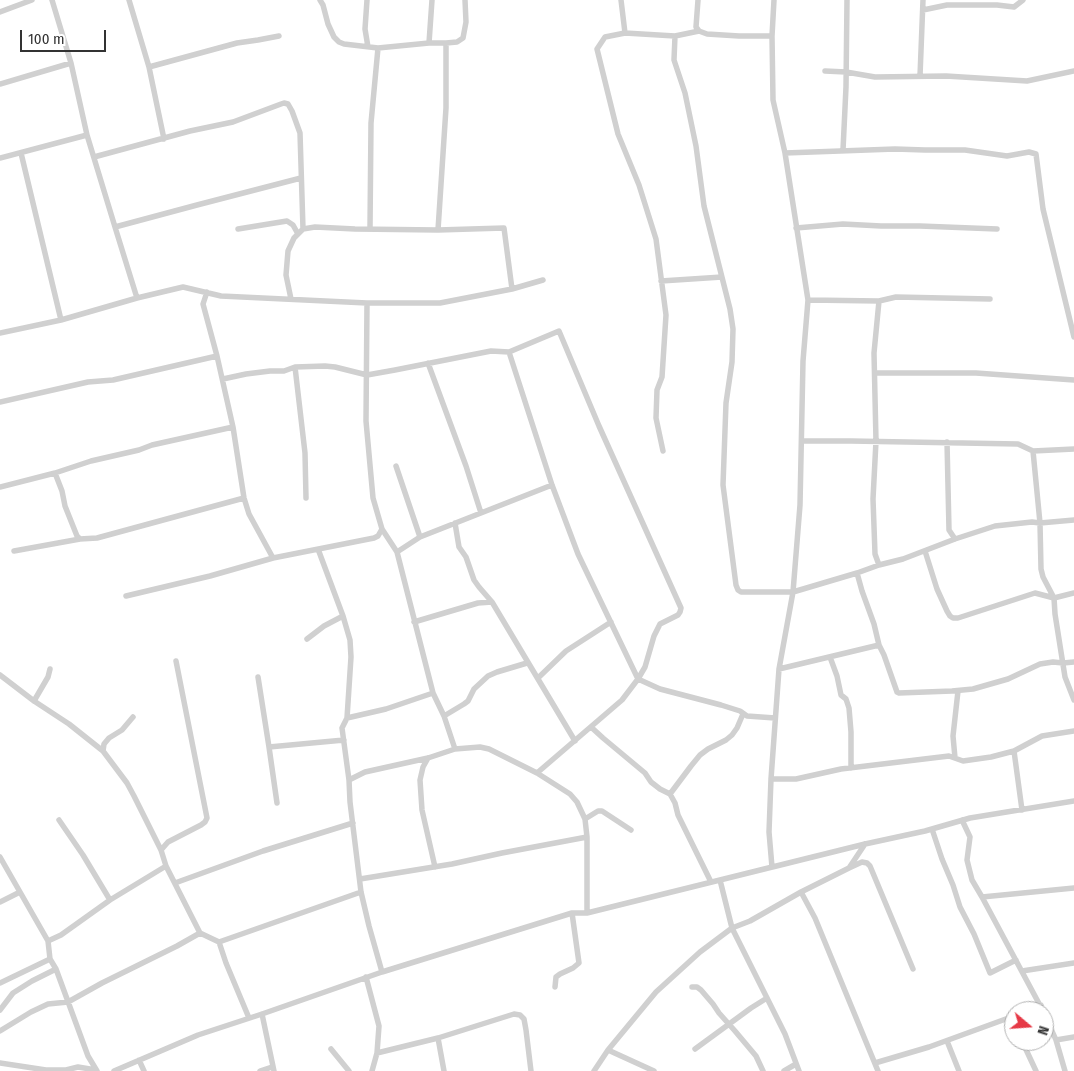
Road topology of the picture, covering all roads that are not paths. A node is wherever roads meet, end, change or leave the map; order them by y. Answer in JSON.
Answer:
{"nodes":[{"id":1,"x":32,"y":0,"type":"edge"},
{"id":2,"x":52,"y":0,"type":"edge"},
{"id":3,"x":129,"y":0,"type":"edge"},
{"id":4,"x":320,"y":0,"type":"edge"},
{"id":5,"x":367,"y":0,"type":"edge"},
{"id":6,"x":432,"y":0,"type":"edge"},
{"id":7,"x":464,"y":0,"type":"edge"},
{"id":8,"x":621,"y":0,"type":"edge"},
{"id":9,"x":698,"y":0,"type":"edge"},
{"id":10,"x":774,"y":0,"type":"edge"},
{"id":11,"x":847,"y":0,"type":"edge"},
{"id":12,"x":923,"y":0,"type":"edge"},
{"id":13,"x":1023,"y":0,"type":"edge"},
{"id":14,"x":997,"y":3,"type":"edge"},
{"id":15,"x":923,"y":10,"type":"junction"},
{"id":16,"x":0,"y":12,"type":"edge"},
{"id":17,"x":699,"y":31,"type":"junction"},
{"id":18,"x":624,"y":33,"type":"junction"},
{"id":19,"x":279,"y":36,"type":"dead end"},
{"id":20,"x":675,"y":36,"type":"junction"},
{"id":21,"x":772,"y":36,"type":"junction"},
{"id":22,"x":429,"y":43,"type":"junction"},
{"id":23,"x":446,"y":43,"type":"junction"},
{"id":24,"x":368,"y":47,"type":"junction"},
{"id":25,"x":378,"y":48,"type":"junction"},
{"id":26,"x":71,"y":63,"type":"junction"},
{"id":27,"x":149,"y":67,"type":"junction"},
{"id":28,"x":825,"y":71,"type":"dead end"},
{"id":29,"x":1074,"y":71,"type":"edge"},
{"id":30,"x":846,"y":72,"type":"junction"},
{"id":31,"x":920,"y":76,"type":"junction"},
{"id":32,"x":0,"y":84,"type":"edge"},
{"id":33,"x":87,"y":135,"type":"junction"},
{"id":34,"x":164,"y":139,"type":"junction"},
{"id":35,"x":843,"y":150,"type":"junction"},
{"id":36,"x":785,"y":152,"type":"junction"},
{"id":37,"x":21,"y":153,"type":"junction"},
{"id":38,"x":94,"y":157,"type":"junction"},
{"id":39,"x":0,"y":158,"type":"edge"},
{"id":40,"x":301,"y":178,"type":"junction"},
{"id":41,"x":115,"y":227,"type":"junction"},
{"id":42,"x":370,"y":228,"type":"junction"},
{"id":43,"x":796,"y":228,"type":"junction"},
{"id":44,"x":238,"y":229,"type":"dead end"},
{"id":45,"x":997,"y":229,"type":"dead end"},
{"id":46,"x":438,"y":230,"type":"junction"},
{"id":47,"x":300,"y":231,"type":"junction"},
{"id":48,"x":722,"y":277,"type":"junction"},
{"id":49,"x":543,"y":280,"type":"dead end"},
{"id":50,"x":660,"y":281,"type":"junction"},
{"id":51,"x":512,"y":289,"type":"junction"},
{"id":52,"x":207,"y":292,"type":"junction"},
{"id":53,"x":138,"y":298,"type":"junction"},
{"id":54,"x":291,"y":299,"type":"junction"},
{"id":55,"x":990,"y":299,"type":"dead end"},
{"id":56,"x":808,"y":300,"type":"junction"},
{"id":57,"x":879,"y":301,"type":"junction"},
{"id":58,"x":367,"y":304,"type":"junction"},
{"id":59,"x":61,"y":320,"type":"junction"},
{"id":60,"x":0,"y":332,"type":"edge"},
{"id":61,"x":1074,"y":337,"type":"edge"},
{"id":62,"x":509,"y":352,"type":"junction"},
{"id":63,"x":217,"y":356,"type":"junction"},
{"id":64,"x":428,"y":363,"type":"junction"},
{"id":65,"x":295,"y":367,"type":"junction"},
{"id":66,"x":875,"y":373,"type":"junction"},
{"id":67,"x":367,"y":375,"type":"junction"},
{"id":68,"x":223,"y":379,"type":"junction"},
{"id":69,"x":1074,"y":380,"type":"edge"},
{"id":70,"x":0,"y":402,"type":"edge"},
{"id":71,"x":233,"y":427,"type":"junction"},
{"id":72,"x":802,"y":441,"type":"junction"},
{"id":73,"x":876,"y":441,"type":"junction"},
{"id":74,"x":947,"y":442,"type":"junction"},
{"id":75,"x":1074,"y":449,"type":"edge"},
{"id":76,"x":663,"y":451,"type":"dead end"},
{"id":77,"x":1033,"y":451,"type":"junction"},
{"id":78,"x":396,"y":466,"type":"dead end"},
{"id":79,"x":55,"y":473,"type":"junction"},
{"id":80,"x":552,"y":485,"type":"junction"},
{"id":81,"x":0,"y":487,"type":"edge"},
{"id":82,"x":244,"y":498,"type":"junction"},
{"id":83,"x":306,"y":498,"type":"dead end"},
{"id":84,"x":481,"y":514,"type":"junction"},
{"id":85,"x":1074,"y":520,"type":"edge"},
{"id":86,"x":455,"y":523,"type":"junction"},
{"id":87,"x":1040,"y":524,"type":"junction"},
{"id":88,"x":384,"y":532,"type":"junction"},
{"id":89,"x":420,"y":537,"type":"junction"},
{"id":90,"x":80,"y":539,"type":"junction"},
{"id":91,"x":955,"y":539,"type":"junction"},
{"id":92,"x":318,"y":549,"type":"junction"},
{"id":93,"x":14,"y":551,"type":"dead end"},
{"id":94,"x":925,"y":551,"type":"junction"},
{"id":95,"x":397,"y":552,"type":"junction"},
{"id":96,"x":273,"y":558,"type":"junction"},
{"id":97,"x":879,"y":565,"type":"junction"},
{"id":98,"x":856,"y":573,"type":"junction"},
{"id":99,"x":793,"y":592,"type":"junction"},
{"id":100,"x":1074,"y":593,"type":"edge"},
{"id":101,"x":126,"y":596,"type":"dead end"},
{"id":102,"x":1054,"y":598,"type":"junction"},
{"id":103,"x":492,"y":602,"type":"junction"},
{"id":104,"x":343,"y":616,"type":"junction"},
{"id":105,"x":414,"y":622,"type":"junction"},
{"id":106,"x":612,"y":622,"type":"junction"},
{"id":107,"x":307,"y":639,"type":"dead end"},
{"id":108,"x":879,"y":645,"type":"junction"},
{"id":109,"x":830,"y":657,"type":"junction"},
{"id":110,"x":176,"y":661,"type":"dead end"},
{"id":111,"x":1074,"y":662,"type":"edge"},
{"id":112,"x":528,"y":663,"type":"junction"},
{"id":113,"x":1063,"y":663,"type":"junction"},
{"id":114,"x":50,"y":669,"type":"dead end"},
{"id":115,"x":779,"y":669,"type":"junction"},
{"id":116,"x":0,"y":675,"type":"edge"},
{"id":117,"x":258,"y":677,"type":"dead end"},
{"id":118,"x":538,"y":678,"type":"junction"},
{"id":119,"x":638,"y":679,"type":"junction"},
{"id":120,"x":958,"y":691,"type":"junction"},
{"id":121,"x":433,"y":693,"type":"junction"},
{"id":122,"x":1074,"y":700,"type":"edge"},
{"id":123,"x":34,"y":701,"type":"junction"},
{"id":124,"x":743,"y":714,"type":"junction"},
{"id":125,"x":444,"y":716,"type":"junction"},
{"id":126,"x":133,"y":717,"type":"dead end"},
{"id":127,"x":347,"y":718,"type":"junction"},
{"id":128,"x":776,"y":718,"type":"junction"},
{"id":129,"x":591,"y":727,"type":"junction"},
{"id":130,"x":1074,"y":731,"type":"edge"},
{"id":131,"x":344,"y":740,"type":"junction"},
{"id":132,"x":575,"y":741,"type":"junction"},
{"id":133,"x":270,"y":747,"type":"junction"},
{"id":134,"x":454,"y":749,"type":"junction"},
{"id":135,"x":103,"y":751,"type":"junction"},
{"id":136,"x":1014,"y":751,"type":"junction"},
{"id":137,"x":428,"y":758,"type":"junction"},
{"id":138,"x":955,"y":758,"type":"junction"},
{"id":139,"x":851,"y":768,"type":"junction"},
{"id":140,"x":537,"y":773,"type":"junction"},
{"id":141,"x":771,"y":779,"type":"junction"},
{"id":142,"x":349,"y":780,"type":"junction"},
{"id":143,"x":670,"y":794,"type":"junction"},
{"id":144,"x":1074,"y":801,"type":"edge"},
{"id":145,"x":277,"y":803,"type":"dead end"},
{"id":146,"x":1022,"y":810,"type":"junction"},
{"id":147,"x":585,"y":819,"type":"junction"},
{"id":148,"x":59,"y":820,"type":"dead end"},
{"id":149,"x":962,"y":820,"type":"junction"},
{"id":150,"x":353,"y":823,"type":"junction"},
{"id":151,"x":932,"y":829,"type":"junction"},
{"id":152,"x":631,"y":830,"type":"dead end"},
{"id":153,"x":586,"y":838,"type":"junction"},
{"id":154,"x":865,"y":844,"type":"junction"},
{"id":155,"x":161,"y":850,"type":"junction"},
{"id":156,"x":0,"y":857,"type":"edge"},
{"id":157,"x":166,"y":866,"type":"junction"},
{"id":158,"x":435,"y":867,"type":"junction"},
{"id":159,"x":772,"y":867,"type":"junction"},
{"id":160,"x":849,"y":868,"type":"junction"},
{"id":161,"x":360,"y":879,"type":"junction"},
{"id":162,"x":720,"y":880,"type":"junction"},
{"id":163,"x":711,"y":882,"type":"junction"},
{"id":164,"x":175,"y":884,"type":"junction"},
{"id":165,"x":1074,"y":888,"type":"edge"},
{"id":166,"x":20,"y":892,"type":"junction"},
{"id":167,"x":361,"y":892,"type":"junction"},
{"id":168,"x":801,"y":892,"type":"junction"},
{"id":169,"x":982,"y":896,"type":"junction"},
{"id":170,"x":110,"y":900,"type":"junction"},
{"id":171,"x":0,"y":902,"type":"edge"},
{"id":172,"x":572,"y":913,"type":"junction"},
{"id":173,"x":587,"y":913,"type":"junction"},
{"id":174,"x":732,"y":928,"type":"junction"},
{"id":175,"x":200,"y":933,"type":"junction"},
{"id":176,"x":48,"y":941,"type":"junction"},
{"id":177,"x":219,"y":942,"type":"junction"},
{"id":178,"x":50,"y":959,"type":"junction"},
{"id":179,"x":1016,"y":960,"type":"junction"},
{"id":180,"x":1074,"y":963,"type":"edge"},
{"id":181,"x":56,"y":969,"type":"junction"},
{"id":182,"x":913,"y":969,"type":"dead end"},
{"id":183,"x":1022,"y":971,"type":"junction"},
{"id":184,"x":382,"y":972,"type":"junction"},
{"id":185,"x":366,"y":977,"type":"junction"},
{"id":186,"x":0,"y":982,"type":"edge"},
{"id":187,"x":555,"y":987,"type":"dead end"},
{"id":188,"x":692,"y":987,"type":"dead end"},
{"id":189,"x":767,"y":998,"type":"junction"},
{"id":190,"x":1039,"y":1001,"type":"edge"},
{"id":191,"x":68,"y":1002,"type":"junction"},
{"id":192,"x":0,"y":1010,"type":"edge"},
{"id":193,"x":262,"y":1014,"type":"junction"},
{"id":194,"x":249,"y":1018,"type":"junction"},
{"id":195,"x":1004,"y":1022,"type":"edge"},
{"id":196,"x":729,"y":1024,"type":"junction"},
{"id":197,"x":0,"y":1031,"type":"edge"},
{"id":198,"x":1054,"y":1035,"type":"edge"},
{"id":199,"x":438,"y":1038,"type":"junction"},
{"id":200,"x":1074,"y":1038,"type":"edge"},
{"id":201,"x":947,"y":1040,"type":"junction"},
{"id":202,"x":1056,"y":1040,"type":"junction"},
{"id":203,"x":331,"y":1049,"type":"dead end"},
{"id":204,"x":695,"y":1049,"type":"dead end"},
{"id":205,"x":608,"y":1050,"type":"junction"},
{"id":206,"x":1027,"y":1051,"type":"edge"},
{"id":207,"x":377,"y":1053,"type":"junction"},
{"id":208,"x":139,"y":1060,"type":"junction"},
{"id":209,"x":0,"y":1063,"type":"edge"},
{"id":210,"x":796,"y":1064,"type":"junction"},
{"id":211,"x":273,"y":1069,"type":"edge"},
{"id":212,"x":876,"y":1069,"type":"edge"},
{"id":213,"x":97,"y":1070,"type":"edge"},
{"id":214,"x":114,"y":1071,"type":"edge"},
{"id":215,"x":144,"y":1071,"type":"edge"},
{"id":216,"x":260,"y":1071,"type":"edge"},
{"id":217,"x":350,"y":1071,"type":"edge"},
{"id":218,"x":372,"y":1071,"type":"edge"},
{"id":219,"x":444,"y":1071,"type":"edge"},
{"id":220,"x":531,"y":1071,"type":"edge"},
{"id":221,"x":594,"y":1071,"type":"edge"},
{"id":222,"x":654,"y":1071,"type":"edge"},
{"id":223,"x":763,"y":1071,"type":"edge"},
{"id":224,"x":784,"y":1071,"type":"edge"},
{"id":225,"x":799,"y":1071,"type":"edge"},
{"id":226,"x":959,"y":1071,"type":"edge"},
{"id":227,"x":1036,"y":1071,"type":"edge"},
{"id":228,"x":1065,"y":1071,"type":"edge"}],
"edges":[{"from":1,"to":16,"type":"street"},
{"from":2,"to":26,"type":"street"},
{"from":3,"to":27,"type":"street"},
{"from":4,"to":24,"type":"street"},
{"from":5,"to":24,"type":"street"},
{"from":6,"to":22,"type":"street"},
{"from":7,"to":23,"type":"street"},
{"from":8,"to":18,"type":"street"},
{"from":9,"to":17,"type":"street"},
{"from":10,"to":21,"type":"street"},
{"from":11,"to":30,"type":"street"},
{"from":12,"to":15,"type":"street"},
{"from":13,"to":14,"type":"street"},
{"from":14,"to":15,"type":"street"},
{"from":15,"to":31,"type":"street"},
{"from":17,"to":20,"type":"street"},
{"from":17,"to":21,"type":"street"},
{"from":18,"to":20,"type":"street"},
{"from":18,"to":50,"type":"street"},
{"from":19,"to":27,"type":"street"},
{"from":20,"to":48,"type":"street"},
{"from":21,"to":36,"type":"street"},
{"from":22,"to":23,"type":"street"},
{"from":22,"to":25,"type":"street"},
{"from":23,"to":46,"type":"street"},
{"from":24,"to":25,"type":"street"},
{"from":25,"to":42,"type":"street"},
{"from":26,"to":32,"type":"street"},
{"from":26,"to":33,"type":"street"},
{"from":27,"to":34,"type":"street"},
{"from":28,"to":30,"type":"street"},
{"from":29,"to":31,"type":"street"},
{"from":30,"to":31,"type":"street"},
{"from":30,"to":35,"type":"street"},
{"from":33,"to":37,"type":"street"},
{"from":33,"to":38,"type":"street"},
{"from":34,"to":38,"type":"street"},
{"from":34,"to":40,"type":"street"},
{"from":35,"to":36,"type":"street"},
{"from":35,"to":61,"type":"street"},
{"from":36,"to":43,"type":"street"},
{"from":37,"to":39,"type":"street"},
{"from":37,"to":59,"type":"street"},
{"from":38,"to":41,"type":"street"},
{"from":40,"to":41,"type":"street"},
{"from":40,"to":47,"type":"street"},
{"from":41,"to":53,"type":"street"},
{"from":42,"to":46,"type":"street"},
{"from":42,"to":47,"type":"street"},
{"from":43,"to":45,"type":"street"},
{"from":43,"to":56,"type":"street"},
{"from":44,"to":47,"type":"street"},
{"from":46,"to":51,"type":"street"},
{"from":47,"to":54,"type":"street"},
{"from":48,"to":50,"type":"street"},
{"from":48,"to":99,"type":"street"},
{"from":49,"to":51,"type":"street"},
{"from":50,"to":76,"type":"street"},
{"from":51,"to":58,"type":"street"},
{"from":52,"to":53,"type":"street"},
{"from":52,"to":54,"type":"street"},
{"from":52,"to":63,"type":"street"},
{"from":53,"to":59,"type":"street"},
{"from":54,"to":58,"type":"street"},
{"from":55,"to":57,"type":"street"},
{"from":56,"to":57,"type":"street"},
{"from":56,"to":72,"type":"street"},
{"from":57,"to":66,"type":"street"},
{"from":58,"to":67,"type":"street"},
{"from":59,"to":60,"type":"street"},
{"from":62,"to":64,"type":"street"},
{"from":62,"to":80,"type":"street"},
{"from":62,"to":119,"type":"street"},
{"from":63,"to":68,"type":"street"},
{"from":63,"to":70,"type":"street"},
{"from":64,"to":67,"type":"street"},
{"from":64,"to":84,"type":"street"},
{"from":65,"to":67,"type":"street"},
{"from":65,"to":68,"type":"street"},
{"from":65,"to":83,"type":"street"},
{"from":66,"to":69,"type":"street"},
{"from":66,"to":73,"type":"street"},
{"from":67,"to":88,"type":"street"},
{"from":68,"to":71,"type":"street"},
{"from":71,"to":79,"type":"street"},
{"from":71,"to":82,"type":"street"},
{"from":72,"to":73,"type":"street"},
{"from":72,"to":99,"type":"street"},
{"from":73,"to":74,"type":"street"},
{"from":73,"to":97,"type":"street"},
{"from":74,"to":77,"type":"street"},
{"from":74,"to":91,"type":"street"},
{"from":75,"to":77,"type":"street"},
{"from":77,"to":87,"type":"street"},
{"from":78,"to":89,"type":"street"},
{"from":79,"to":81,"type":"street"},
{"from":79,"to":90,"type":"street"},
{"from":80,"to":84,"type":"street"},
{"from":80,"to":106,"type":"street"},
{"from":82,"to":90,"type":"street"},
{"from":82,"to":96,"type":"street"},
{"from":84,"to":86,"type":"street"},
{"from":85,"to":87,"type":"street"},
{"from":86,"to":89,"type":"street"},
{"from":86,"to":103,"type":"street"},
{"from":87,"to":91,"type":"street"},
{"from":87,"to":102,"type":"street"},
{"from":88,"to":92,"type":"street"},
{"from":88,"to":95,"type":"street"},
{"from":89,"to":95,"type":"street"},
{"from":90,"to":93,"type":"street"},
{"from":91,"to":94,"type":"street"},
{"from":92,"to":96,"type":"street"},
{"from":92,"to":104,"type":"street"},
{"from":94,"to":97,"type":"street"},
{"from":94,"to":102,"type":"street"},
{"from":95,"to":105,"type":"street"},
{"from":96,"to":101,"type":"street"},
{"from":97,"to":98,"type":"street"},
{"from":98,"to":99,"type":"street"},
{"from":98,"to":108,"type":"street"},
{"from":99,"to":115,"type":"street"},
{"from":100,"to":102,"type":"street"},
{"from":102,"to":113,"type":"street"},
{"from":103,"to":105,"type":"street"},
{"from":103,"to":112,"type":"street"},
{"from":104,"to":107,"type":"street"},
{"from":104,"to":127,"type":"street"},
{"from":105,"to":121,"type":"street"},
{"from":106,"to":118,"type":"street"},
{"from":106,"to":119,"type":"street"},
{"from":108,"to":109,"type":"street"},
{"from":108,"to":120,"type":"street"},
{"from":109,"to":115,"type":"street"},
{"from":109,"to":139,"type":"street"},
{"from":110,"to":155,"type":"street"},
{"from":111,"to":113,"type":"street"},
{"from":112,"to":118,"type":"street"},
{"from":112,"to":125,"type":"street"},
{"from":113,"to":120,"type":"street"},
{"from":113,"to":122,"type":"street"},
{"from":114,"to":123,"type":"street"},
{"from":115,"to":128,"type":"street"},
{"from":116,"to":123,"type":"street"},
{"from":117,"to":133,"type":"street"},
{"from":118,"to":132,"type":"street"},
{"from":119,"to":124,"type":"street"},
{"from":119,"to":129,"type":"street"},
{"from":120,"to":138,"type":"street"},
{"from":121,"to":125,"type":"street"},
{"from":121,"to":127,"type":"street"},
{"from":123,"to":135,"type":"street"},
{"from":124,"to":128,"type":"street"},
{"from":124,"to":143,"type":"street"},
{"from":125,"to":134,"type":"street"},
{"from":126,"to":135,"type":"street"},
{"from":127,"to":131,"type":"street"},
{"from":128,"to":141,"type":"street"},
{"from":129,"to":132,"type":"street"},
{"from":129,"to":143,"type":"street"},
{"from":130,"to":136,"type":"street"},
{"from":131,"to":133,"type":"street"},
{"from":131,"to":142,"type":"street"},
{"from":132,"to":140,"type":"street"},
{"from":133,"to":145,"type":"street"},
{"from":134,"to":137,"type":"street"},
{"from":134,"to":140,"type":"street"},
{"from":135,"to":155,"type":"street"},
{"from":136,"to":138,"type":"street"},
{"from":136,"to":146,"type":"street"},
{"from":137,"to":142,"type":"street"},
{"from":137,"to":158,"type":"street"},
{"from":138,"to":139,"type":"street"},
{"from":139,"to":141,"type":"street"},
{"from":140,"to":147,"type":"street"},
{"from":141,"to":159,"type":"street"},
{"from":142,"to":150,"type":"street"},
{"from":143,"to":163,"type":"street"},
{"from":144,"to":146,"type":"street"},
{"from":146,"to":149,"type":"street"},
{"from":147,"to":152,"type":"street"},
{"from":147,"to":153,"type":"street"},
{"from":148,"to":170,"type":"street"},
{"from":149,"to":151,"type":"street"},
{"from":149,"to":169,"type":"street"},
{"from":150,"to":161,"type":"street"},
{"from":150,"to":164,"type":"street"},
{"from":151,"to":154,"type":"street"},
{"from":151,"to":179,"type":"street"},
{"from":153,"to":158,"type":"street"},
{"from":153,"to":173,"type":"street"},
{"from":154,"to":159,"type":"street"},
{"from":154,"to":160,"type":"street"},
{"from":155,"to":157,"type":"street"},
{"from":156,"to":166,"type":"street"},
{"from":157,"to":164,"type":"street"},
{"from":157,"to":170,"type":"street"},
{"from":158,"to":161,"type":"street"},
{"from":159,"to":162,"type":"street"},
{"from":160,"to":168,"type":"street"},
{"from":160,"to":182,"type":"street"},
{"from":161,"to":167,"type":"street"},
{"from":162,"to":163,"type":"street"},
{"from":162,"to":174,"type":"street"},
{"from":163,"to":173,"type":"street"},
{"from":164,"to":175,"type":"street"},
{"from":165,"to":169,"type":"street"},
{"from":166,"to":171,"type":"street"},
{"from":166,"to":176,"type":"street"},
{"from":167,"to":177,"type":"street"},
{"from":167,"to":184,"type":"street"},
{"from":168,"to":174,"type":"street"},
{"from":168,"to":212,"type":"street"},
{"from":169,"to":179,"type":"street"},
{"from":170,"to":176,"type":"street"},
{"from":172,"to":173,"type":"street"},
{"from":172,"to":184,"type":"street"},
{"from":172,"to":187,"type":"street"},
{"from":174,"to":189,"type":"street"},
{"from":174,"to":205,"type":"street"},
{"from":175,"to":177,"type":"street"},
{"from":175,"to":191,"type":"street"},
{"from":176,"to":178,"type":"street"},
{"from":177,"to":194,"type":"street"},
{"from":178,"to":181,"type":"street"},
{"from":178,"to":186,"type":"street"},
{"from":179,"to":183,"type":"street"},
{"from":180,"to":183,"type":"street"},
{"from":181,"to":191,"type":"street"},
{"from":181,"to":192,"type":"street"},
{"from":183,"to":190,"type":"street"},
{"from":184,"to":185,"type":"street"},
{"from":185,"to":193,"type":"street"},
{"from":185,"to":207,"type":"street"},
{"from":188,"to":196,"type":"street"},
{"from":189,"to":196,"type":"street"},
{"from":189,"to":210,"type":"street"},
{"from":191,"to":197,"type":"street"},
{"from":191,"to":213,"type":"street"},
{"from":193,"to":194,"type":"street"},
{"from":193,"to":211,"type":"street"},
{"from":194,"to":208,"type":"street"},
{"from":195,"to":201,"type":"street"},
{"from":196,"to":204,"type":"street"},
{"from":196,"to":223,"type":"street"},
{"from":198,"to":202,"type":"street"},
{"from":199,"to":207,"type":"street"},
{"from":199,"to":219,"type":"street"},
{"from":199,"to":220,"type":"street"},
{"from":200,"to":202,"type":"street"},
{"from":201,"to":212,"type":"street"},
{"from":201,"to":226,"type":"street"},
{"from":202,"to":228,"type":"street"},
{"from":203,"to":217,"type":"street"},
{"from":205,"to":221,"type":"street"},
{"from":205,"to":222,"type":"street"},
{"from":206,"to":227,"type":"street"},
{"from":207,"to":218,"type":"street"},
{"from":208,"to":214,"type":"street"},
{"from":208,"to":215,"type":"street"},
{"from":209,"to":213,"type":"street"},
{"from":210,"to":224,"type":"street"},
{"from":210,"to":225,"type":"street"},
{"from":211,"to":216,"type":"street"}]}
